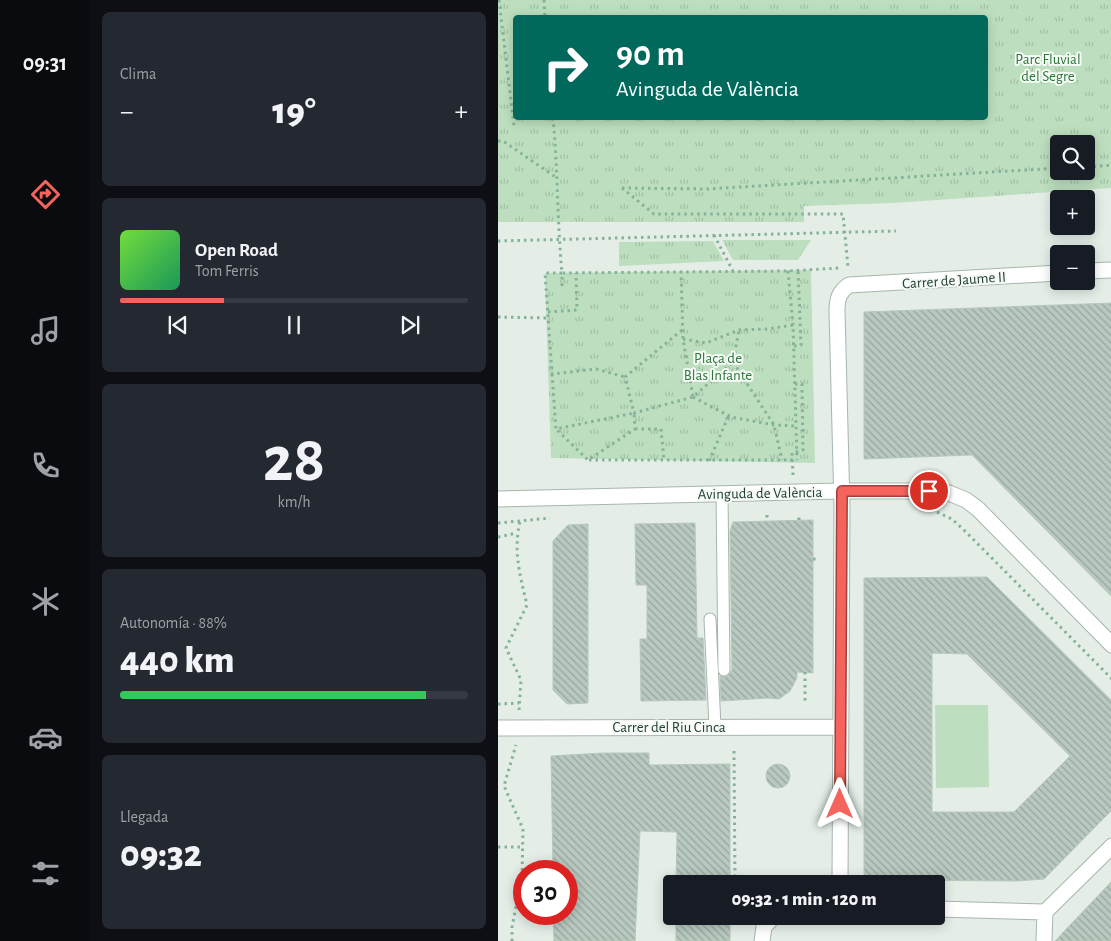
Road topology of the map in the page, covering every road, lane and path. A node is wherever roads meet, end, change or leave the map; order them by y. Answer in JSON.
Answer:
{"nodes":[{"id":1,"x":499,"y":0,"type":"edge"},
{"id":2,"x":544,"y":0,"type":"edge"},
{"id":3,"x":545,"y":15,"type":"edge"},
{"id":4,"x":513,"y":118,"type":"edge"},
{"id":5,"x":513,"y":120,"type":"edge"},
{"id":6,"x":553,"y":120,"type":"edge"},
{"id":7,"x":514,"y":126,"type":"dead end"},
{"id":8,"x":500,"y":141,"type":"edge"},
{"id":9,"x":1112,"y":165,"type":"edge"},
{"id":10,"x":1095,"y":166,"type":"edge"},
{"id":11,"x":1050,"y":169,"type":"edge"},
{"id":12,"x":558,"y":178,"type":"junction"},
{"id":13,"x":896,"y":231,"type":"dead end"},
{"id":14,"x":845,"y":232,"type":"junction"},
{"id":15,"x":714,"y":235,"type":"junction"},
{"id":16,"x":559,"y":239,"type":"junction"},
{"id":17,"x":498,"y":241,"type":"edge"},
{"id":18,"x":848,"y":268,"type":"junction"},
{"id":19,"x":798,"y":270,"type":"junction"},
{"id":20,"x":1112,"y":270,"type":"edge"},
{"id":21,"x":682,"y":271,"type":"junction"},
{"id":22,"x":733,"y":271,"type":"junction"},
{"id":23,"x":788,"y":271,"type":"junction"},
{"id":24,"x":1095,"y":271,"type":"edge"},
{"id":25,"x":562,"y":273,"type":"junction"},
{"id":26,"x":576,"y":273,"type":"junction"},
{"id":27,"x":1050,"y":274,"type":"edge"},
{"id":28,"x":849,"y":285,"type":"junction"},
{"id":29,"x":562,"y":286,"type":"dead end"},
{"id":30,"x":548,"y":312,"type":"junction"},
{"id":31,"x":498,"y":317,"type":"edge"},
{"id":32,"x":548,"y":318,"type":"junction"},
{"id":33,"x":793,"y":324,"type":"junction"},
{"id":34,"x":682,"y":330,"type":"junction"},
{"id":35,"x":739,"y":330,"type":"junction"},
{"id":36,"x":683,"y":339,"type":"junction"},
{"id":37,"x":794,"y":346,"type":"junction"},
{"id":38,"x":733,"y":362,"type":"junction"},
{"id":39,"x":552,"y":374,"type":"junction"},
{"id":40,"x":625,"y":377,"type":"junction"},
{"id":41,"x":795,"y":384,"type":"junction"},
{"id":42,"x":693,"y":397,"type":"junction"},
{"id":43,"x":634,"y":413,"type":"junction"},
{"id":44,"x":729,"y":415,"type":"junction"},
{"id":45,"x":774,"y":425,"type":"junction"},
{"id":46,"x":796,"y":426,"type":"junction"},
{"id":47,"x":556,"y":429,"type":"junction"},
{"id":48,"x":635,"y":429,"type":"junction"},
{"id":49,"x":797,"y":451,"type":"junction"},
{"id":50,"x":588,"y":460,"type":"junction"},
{"id":51,"x":664,"y":460,"type":"junction"},
{"id":52,"x":782,"y":460,"type":"junction"},
{"id":53,"x":709,"y":461,"type":"junction"},
{"id":54,"x":793,"y":478,"type":"dead end"},
{"id":55,"x":842,"y":491,"type":"junction"},
{"id":56,"x":722,"y":494,"type":"junction"},
{"id":57,"x":498,"y":499,"type":"edge"},
{"id":58,"x":767,"y":515,"type":"dead end"},
{"id":59,"x":799,"y":515,"type":"dead end"},
{"id":60,"x":799,"y":520,"type":"dead end"},
{"id":61,"x":520,"y":521,"type":"dead end"},
{"id":62,"x":767,"y":521,"type":"dead end"},
{"id":63,"x":517,"y":533,"type":"junction"},
{"id":64,"x":498,"y":537,"type":"edge"},
{"id":65,"x":710,"y":619,"type":"dead end"},
{"id":66,"x":1112,"y":644,"type":"edge"},
{"id":67,"x":724,"y":670,"type":"dead end"},
{"id":68,"x":805,"y":672,"type":"dead end"},
{"id":69,"x":519,"y":703,"type":"junction"},
{"id":70,"x":498,"y":704,"type":"edge"},
{"id":71,"x":805,"y":704,"type":"dead end"},
{"id":72,"x":518,"y":718,"type":"dead end"},
{"id":73,"x":715,"y":727,"type":"junction"},
{"id":74,"x":840,"y":727,"type":"junction"},
{"id":75,"x":498,"y":728,"type":"edge"},
{"id":76,"x":518,"y":739,"type":"dead end"},
{"id":77,"x":734,"y":751,"type":"dead end"},
{"id":78,"x":1112,"y":846,"type":"edge"},
{"id":79,"x":522,"y":847,"type":"junction"},
{"id":80,"x":498,"y":848,"type":"edge"},
{"id":81,"x":735,"y":875,"type":"edge"},
{"id":82,"x":840,"y":875,"type":"edge"},
{"id":83,"x":945,"y":910,"type":"edge"},
{"id":84,"x":1045,"y":912,"type":"junction"},
{"id":85,"x":766,"y":925,"type":"edge"},
{"id":86,"x":512,"y":941,"type":"edge"},
{"id":87,"x":762,"y":941,"type":"edge"},
{"id":88,"x":1044,"y":941,"type":"edge"}],
"edges":[{"from":1,"to":4,"type":"path"},
{"from":2,"to":3,"type":"path"},
{"from":5,"to":7,"type":"path"},
{"from":6,"to":12,"type":"path"},
{"from":8,"to":12,"type":"path"},
{"from":9,"to":10,"type":"path"},
{"from":11,"to":14,"type":"path"},
{"from":12,"to":16,"type":"path"},
{"from":13,"to":14,"type":"path"},
{"from":14,"to":15,"type":"path"},
{"from":14,"to":18,"type":"path"},
{"from":15,"to":16,"type":"path"},
{"from":15,"to":22,"type":"path"},
{"from":16,"to":17,"type":"path"},
{"from":16,"to":25,"type":"path"},
{"from":18,"to":19,"type":"path"},
{"from":18,"to":28,"type":"path"},
{"from":19,"to":23,"type":"path"},
{"from":19,"to":37,"type":"path"},
{"from":20,"to":24,"type":"street"},
{"from":21,"to":22,"type":"path"},
{"from":21,"to":26,"type":"path"},
{"from":21,"to":34,"type":"path"},
{"from":22,"to":23,"type":"path"},
{"from":23,"to":33,"type":"path"},
{"from":25,"to":26,"type":"path"},
{"from":25,"to":29,"type":"path"},
{"from":25,"to":30,"type":"path"},
{"from":26,"to":30,"type":"path"},
{"from":27,"to":28,"type":"street","name":"Carrer de Jaume II"},
{"from":28,"to":55,"type":"street"},
{"from":30,"to":32,"type":"path"},
{"from":31,"to":32,"type":"path"},
{"from":32,"to":39,"type":"path"},
{"from":33,"to":35,"type":"path"},
{"from":33,"to":37,"type":"path"},
{"from":34,"to":36,"type":"path"},
{"from":34,"to":40,"type":"path"},
{"from":35,"to":36,"type":"path"},
{"from":35,"to":38,"type":"path"},
{"from":36,"to":42,"type":"path"},
{"from":37,"to":41,"type":"path"},
{"from":38,"to":42,"type":"path"},
{"from":38,"to":45,"type":"path"},
{"from":39,"to":40,"type":"path"},
{"from":39,"to":47,"type":"path"},
{"from":40,"to":43,"type":"path"},
{"from":41,"to":46,"type":"path"},
{"from":41,"to":49,"type":"path"},
{"from":42,"to":43,"type":"path"},
{"from":42,"to":44,"type":"path"},
{"from":43,"to":47,"type":"path"},
{"from":43,"to":48,"type":"path"},
{"from":44,"to":45,"type":"path"},
{"from":44,"to":53,"type":"path"},
{"from":45,"to":46,"type":"path"},
{"from":45,"to":52,"type":"path"},
{"from":46,"to":49,"type":"path"},
{"from":47,"to":50,"type":"path"},
{"from":48,"to":50,"type":"path"},
{"from":48,"to":51,"type":"path"},
{"from":49,"to":52,"type":"path","bridge":true},
{"from":49,"to":54,"type":"path"},
{"from":50,"to":51,"type":"path"},
{"from":51,"to":53,"type":"path"},
{"from":52,"to":53,"type":"path"},
{"from":55,"to":56,"type":"street","name":"Avinguda de València"},
{"from":55,"to":66,"type":"street","name":"Avinguda de València"},
{"from":55,"to":74,"type":"street"},
{"from":56,"to":57,"type":"street","name":"Avinguda de València"},
{"from":56,"to":67,"type":"lane"},
{"from":58,"to":62,"type":"path"},
{"from":59,"to":60,"type":"path"},
{"from":61,"to":63,"type":"path"},
{"from":63,"to":64,"type":"path"},
{"from":63,"to":69,"type":"path"},
{"from":65,"to":73,"type":"lane"},
{"from":68,"to":71,"type":"path"},
{"from":69,"to":70,"type":"path"},
{"from":69,"to":72,"type":"path"},
{"from":73,"to":74,"type":"street","name":"Carrer del Riu Cinca"},
{"from":73,"to":75,"type":"street","name":"Carrer del Riu Cinca"},
{"from":74,"to":82,"type":"street"},
{"from":76,"to":79,"type":"path"},
{"from":77,"to":81,"type":"path"},
{"from":78,"to":84,"type":"street"},
{"from":79,"to":80,"type":"path"},
{"from":79,"to":86,"type":"path"},
{"from":83,"to":84,"type":"street"},
{"from":84,"to":88,"type":"street"},
{"from":85,"to":87,"type":"street"}]}
